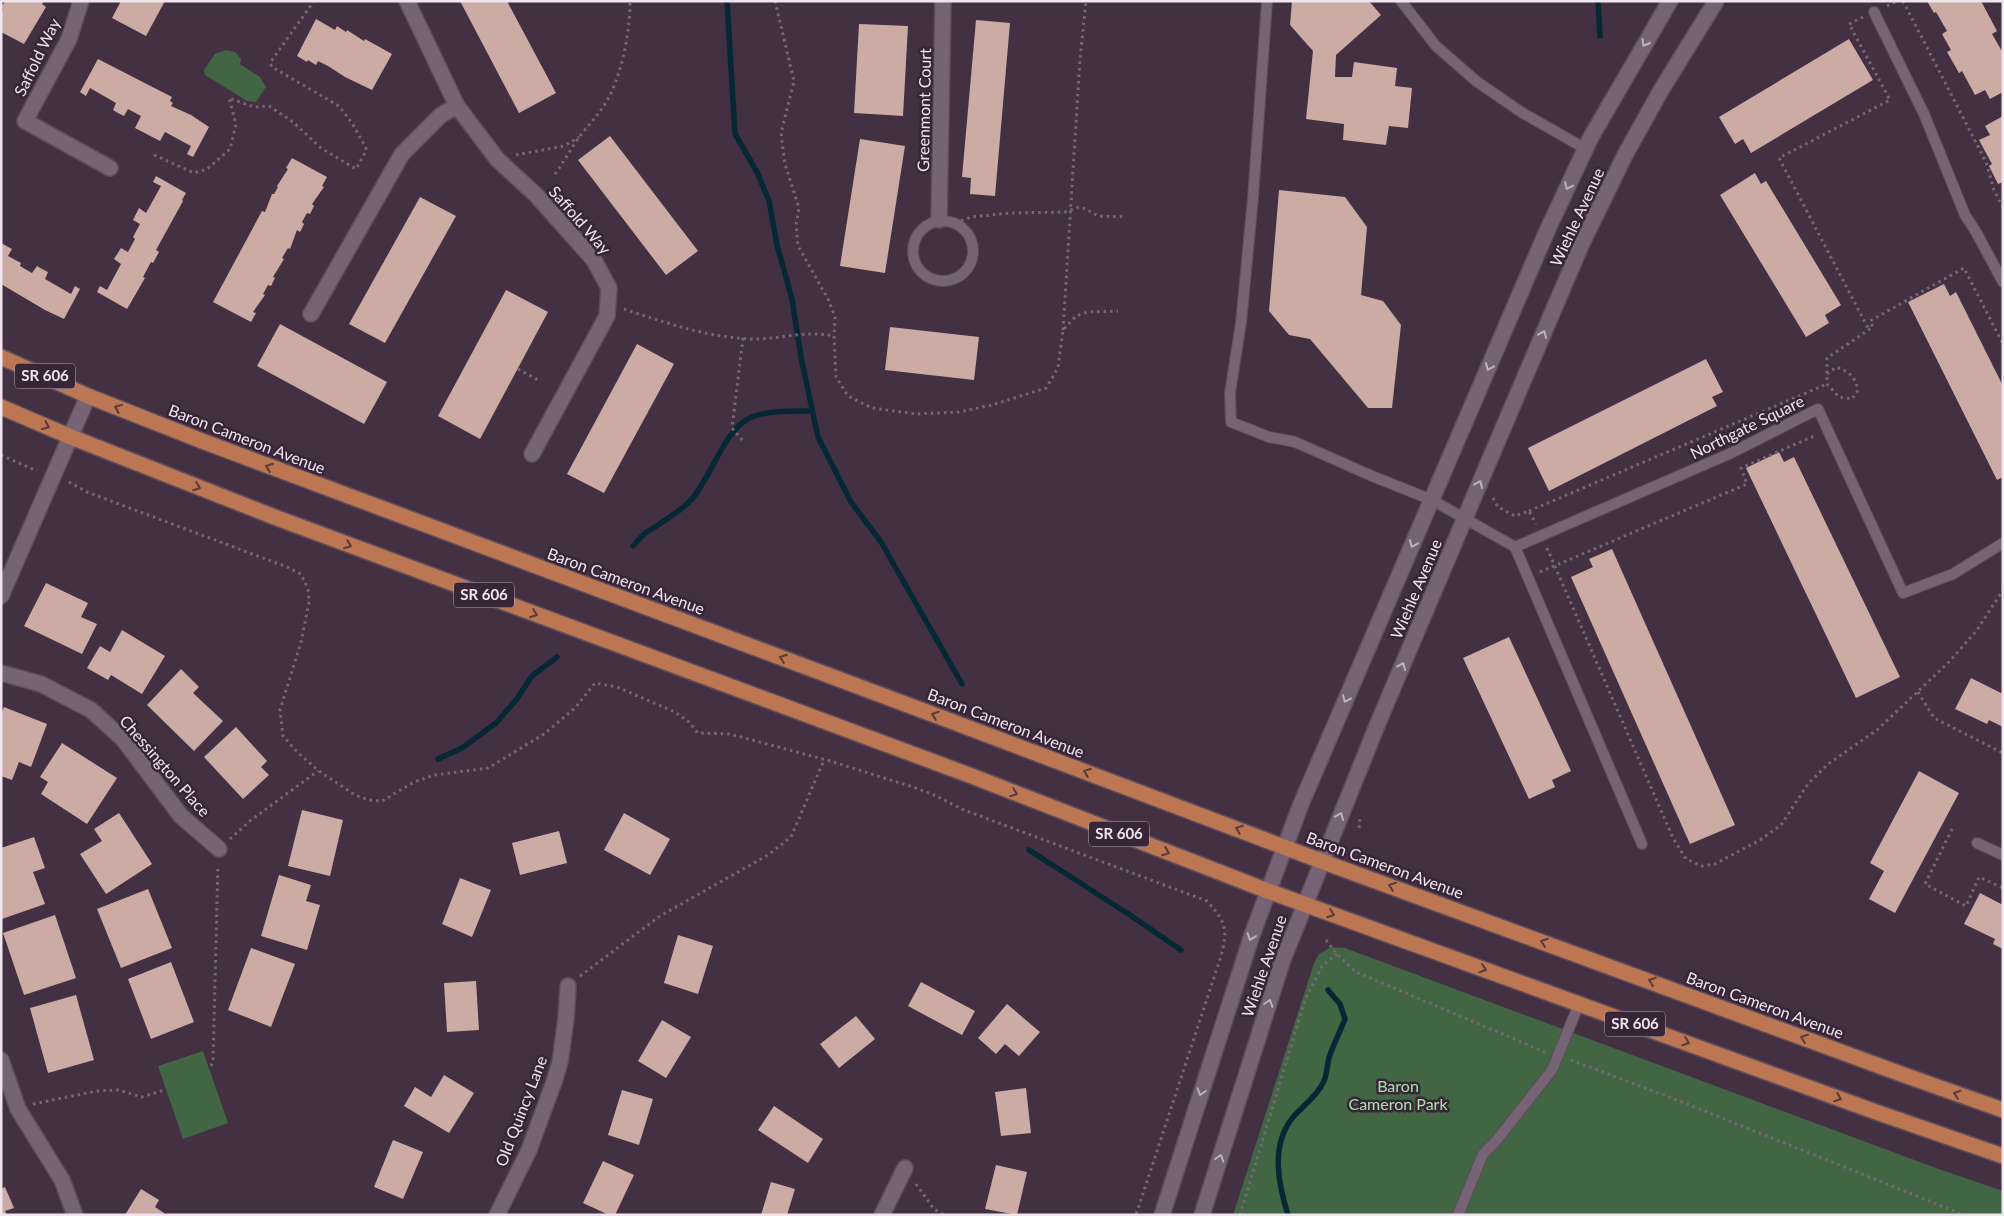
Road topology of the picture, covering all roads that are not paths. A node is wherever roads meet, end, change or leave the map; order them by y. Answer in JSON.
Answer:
{"nodes":[{"id":1,"x":81,"y":1,"type":"edge"},
{"id":2,"x":407,"y":1,"type":"edge"},
{"id":3,"x":943,"y":1,"type":"edge"},
{"id":4,"x":1267,"y":1,"type":"edge"},
{"id":5,"x":1401,"y":1,"type":"edge"},
{"id":6,"x":1670,"y":1,"type":"edge"},
{"id":7,"x":1716,"y":1,"type":"edge"},
{"id":8,"x":1874,"y":12,"type":"road end"},
{"id":9,"x":457,"y":106,"type":"junction"},
{"id":10,"x":1586,"y":149,"type":"junction"},
{"id":11,"x":110,"y":168,"type":"dead end"},
{"id":12,"x":939,"y":220,"type":"junction"},
{"id":13,"x":2003,"y":282,"type":"edge"},
{"id":14,"x":311,"y":314,"type":"dead end"},
{"id":15,"x":1,"y":357,"type":"edge"},
{"id":16,"x":88,"y":396,"type":"junction"},
{"id":17,"x":1,"y":407,"type":"edge"},
{"id":18,"x":71,"y":437,"type":"junction"},
{"id":19,"x":532,"y":454,"type":"dead end"},
{"id":20,"x":1432,"y":500,"type":"junction"},
{"id":21,"x":1465,"y":517,"type":"junction"},
{"id":22,"x":2003,"y":543,"type":"edge"},
{"id":23,"x":1515,"y":547,"type":"junction"},
{"id":24,"x":1,"y":596,"type":"edge"},
{"id":25,"x":1,"y":673,"type":"edge"},
{"id":26,"x":1977,"y":842,"type":"dead end"},
{"id":27,"x":1642,"y":844,"type":"dead end"},
{"id":28,"x":1285,"y":846,"type":"junction"},
{"id":29,"x":219,"y":849,"type":"road end"},
{"id":30,"x":2003,"y":855,"type":"edge"},
{"id":31,"x":1322,"y":861,"type":"junction"},
{"id":32,"x":1268,"y":891,"type":"junction"},
{"id":33,"x":1305,"y":904,"type":"junction"},
{"id":34,"x":568,"y":986,"type":"road end"},
{"id":35,"x":1579,"y":1004,"type":"junction"},
{"id":36,"x":1,"y":1060,"type":"edge"},
{"id":37,"x":2003,"y":1110,"type":"edge"},
{"id":38,"x":2003,"y":1156,"type":"edge"},
{"id":39,"x":905,"y":1168,"type":"road end"},
{"id":40,"x":75,"y":1215,"type":"edge"},
{"id":41,"x":497,"y":1215,"type":"edge"},
{"id":42,"x":882,"y":1215,"type":"edge"},
{"id":43,"x":1162,"y":1215,"type":"edge"},
{"id":44,"x":1202,"y":1215,"type":"edge"},
{"id":45,"x":1458,"y":1215,"type":"edge"}],
"edges":[{"from":1,"to":11,"type":"main road","name":"Saffold Way"},
{"from":2,"to":9,"type":"main road","name":"Saffold Way"},
{"from":3,"to":12,"type":"main road","name":"Greenmont Court"},
{"from":4,"to":20,"type":"lane"},
{"from":5,"to":10,"type":"lane"},
{"from":6,"to":10,"type":"main road","name":"Wiehle Avenue","one_way":true},
{"from":21,"to":7,"type":"main road","name":"Wiehle Avenue","one_way":true},
{"from":8,"to":13,"type":"lane"},
{"from":9,"to":14,"type":"main road"},
{"from":9,"to":19,"type":"main road","name":"Saffold Way"},
{"from":10,"to":20,"type":"main road","name":"Wiehle Avenue","one_way":true},
{"from":12,"to":12,"type":"lane"},
{"from":15,"to":16,"type":"main road","name":"Baron Cameron Avenue","number":"SR 606"},
{"from":16,"to":18,"type":"main road"},
{"from":28,"to":16,"type":"main road","name":"Baron Cameron Avenue","number":"SR 606","one_way":true},
{"from":17,"to":18,"type":"main road","number":"SR 606","one_way":true},
{"from":18,"to":24,"type":"main road"},
{"from":18,"to":32,"type":"main road","number":"SR 606","one_way":true},
{"from":20,"to":21,"type":"lane"},
{"from":20,"to":28,"type":"main road","name":"Wiehle Avenue","one_way":true},
{"from":21,"to":23,"type":"lane"},
{"from":31,"to":21,"type":"main road","name":"Wiehle Avenue","one_way":true},
{"from":22,"to":23,"type":"lane","name":"Northgate Square"},
{"from":23,"to":27,"type":"lane"},
{"from":25,"to":29,"type":"main road","name":"Chessington Place"},
{"from":26,"to":30,"type":"lane"},
{"from":28,"to":31,"type":"main road","name":"Baron Cameron Avenue","number":"SR 606"},
{"from":28,"to":32,"type":"main road","name":"Wiehle Avenue"},
{"from":31,"to":33,"type":"main road","name":"Wiehle Avenue"},
{"from":37,"to":31,"type":"main road","name":"Baron Cameron Avenue","number":"SR 606","one_way":true},
{"from":32,"to":33,"type":"main road","number":"SR 606"},
{"from":32,"to":43,"type":"main road","name":"Wiehle Avenue","one_way":true},
{"from":33,"to":35,"type":"main road","number":"SR 606","one_way":true},
{"from":44,"to":33,"type":"main road","name":"Wiehle Avenue","one_way":true},
{"from":34,"to":41,"type":"main road","name":"Old Quincy Lane"},
{"from":35,"to":38,"type":"main road","number":"SR 606","one_way":true},
{"from":35,"to":45,"type":"lane"},
{"from":36,"to":40,"type":"main road"},
{"from":39,"to":42,"type":"main road"}]}
